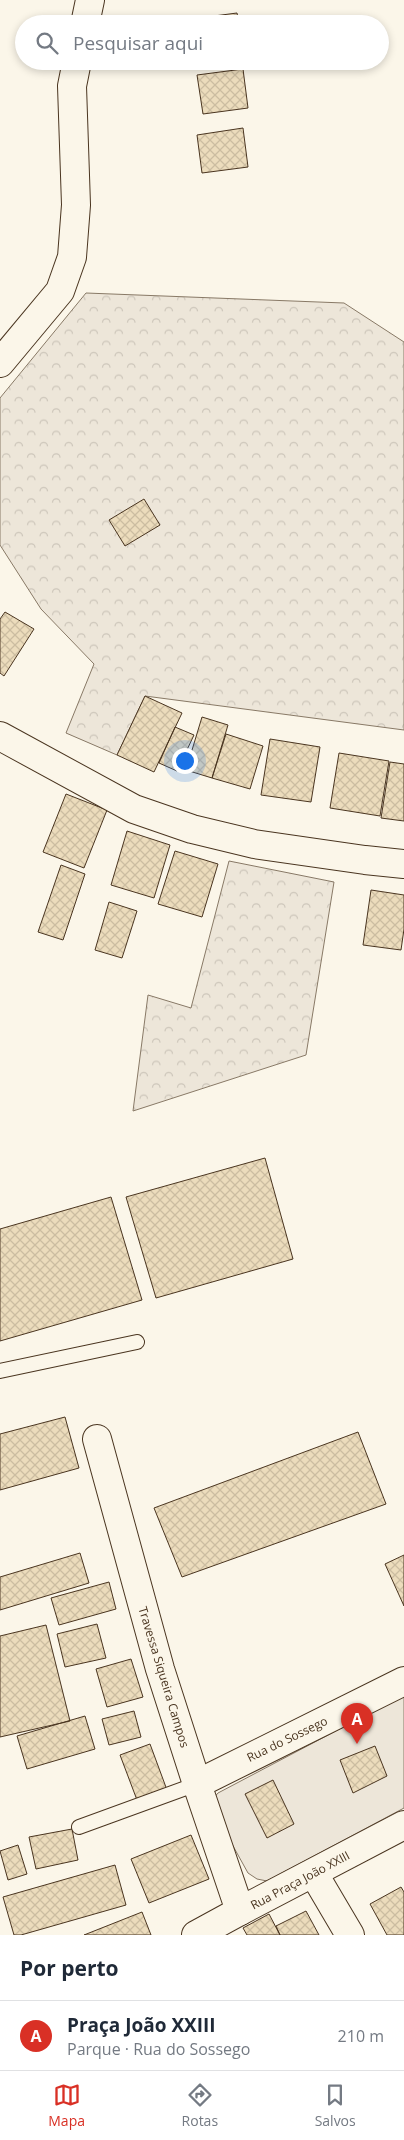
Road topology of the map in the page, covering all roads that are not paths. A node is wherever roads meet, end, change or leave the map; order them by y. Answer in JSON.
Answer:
{"nodes":[{"id":1,"x":90,"y":0,"type":"edge"},
{"id":2,"x":87,"y":15,"type":"edge"},
{"id":3,"x":75,"y":70,"type":"edge"},
{"id":4,"x":0,"y":363,"type":"edge"},
{"id":5,"x":0,"y":736,"type":"edge"},
{"id":6,"x":404,"y":864,"type":"edge"},
{"id":7,"x":137,"y":1342,"type":"dead end"},
{"id":8,"x":0,"y":1371,"type":"edge"},
{"id":9,"x":97,"y":1440,"type":"dead end"},
{"id":10,"x":404,"y":1681,"type":"edge"},
{"id":11,"x":198,"y":1784,"type":"junction"},
{"id":12,"x":404,"y":1824,"type":"edge"},
{"id":13,"x":79,"y":1827,"type":"dead end"},
{"id":14,"x":314,"y":1874,"type":"junction"},
{"id":15,"x":240,"y":1911,"type":"junction"},
{"id":16,"x":196,"y":1935,"type":"edge"},
{"id":17,"x":350,"y":1935,"type":"edge"}],
"edges":[{"from":1,"to":2,"type":"street"},
{"from":3,"to":4,"type":"street"},
{"from":5,"to":6,"type":"street"},
{"from":7,"to":8,"type":"lane"},
{"from":9,"to":11,"type":"street","name":"Travessa Siqueira Campos"},
{"from":10,"to":11,"type":"street","name":"Rua do Sossego"},
{"from":11,"to":13,"type":"lane"},
{"from":11,"to":15,"type":"street","name":"Travessa Siqueira Campos"},
{"from":12,"to":14,"type":"street","name":"Rua Praça João XXIII"},
{"from":14,"to":15,"type":"street","name":"Rua Praça João XXIII"},
{"from":14,"to":17,"type":"street"},
{"from":15,"to":16,"type":"street","name":"Rua Praça João XXIII"}]}
